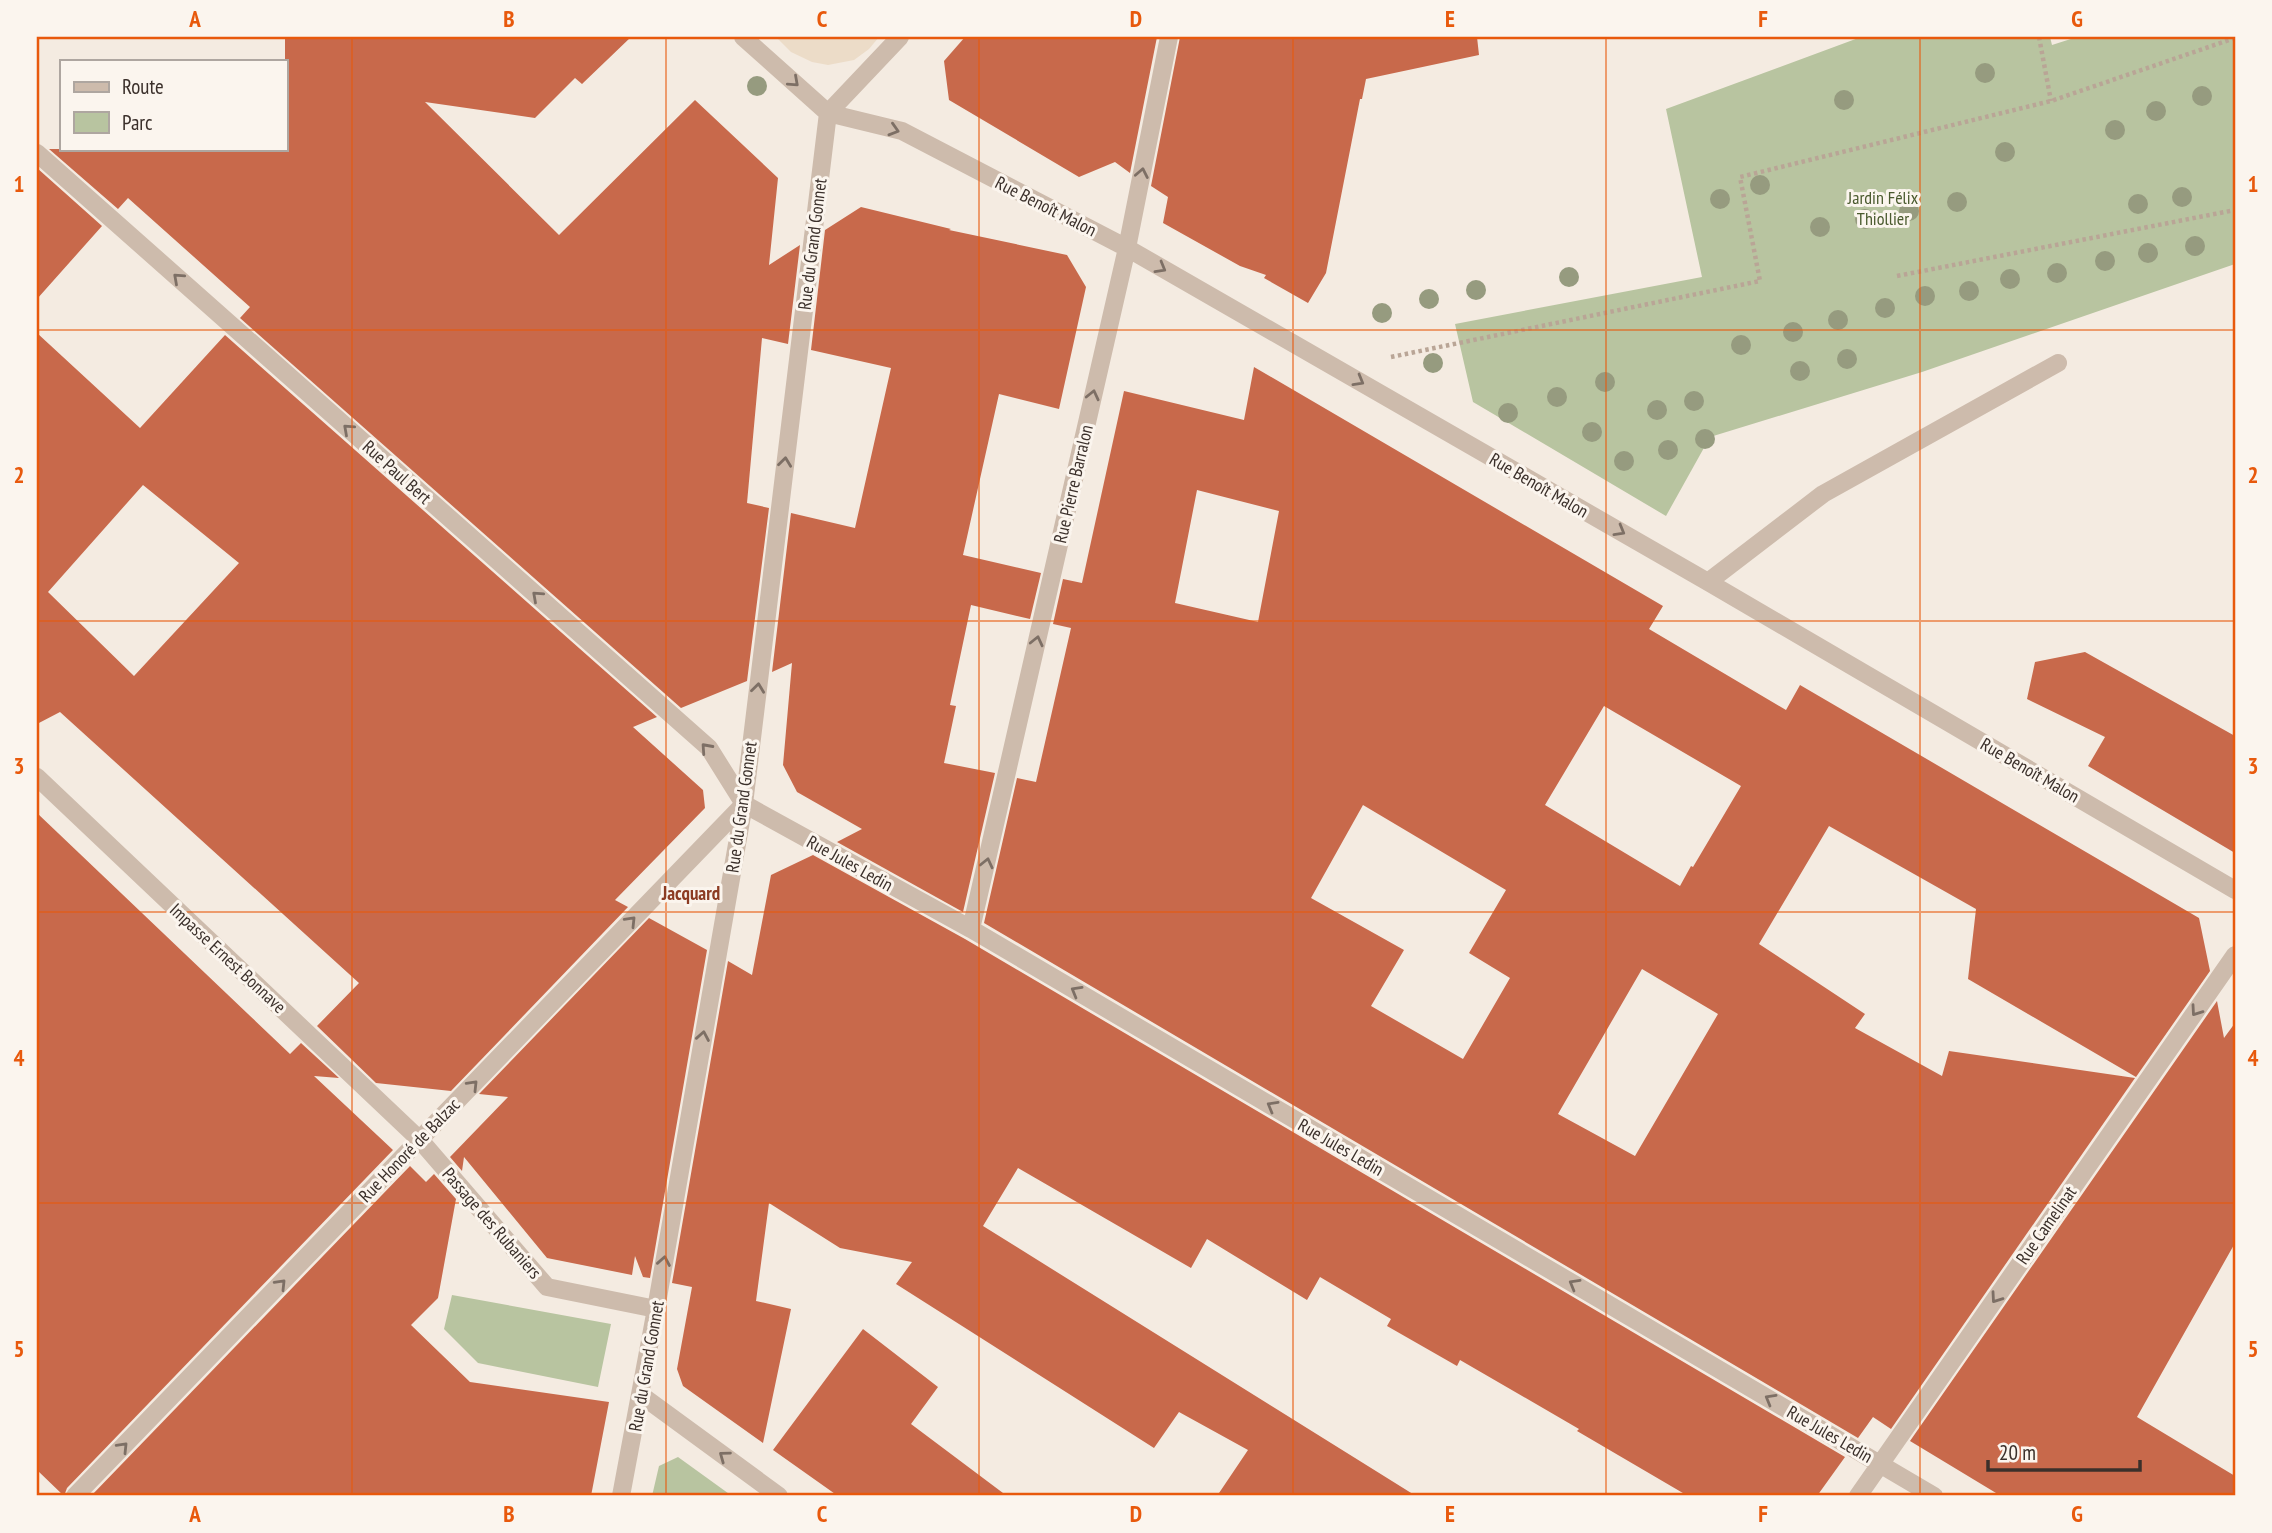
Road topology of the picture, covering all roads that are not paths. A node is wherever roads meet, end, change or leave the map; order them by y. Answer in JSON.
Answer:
{"nodes":[{"id":1,"x":743,"y":37,"type":"edge"},
{"id":2,"x":900,"y":37,"type":"edge"},
{"id":3,"x":1169,"y":37,"type":"edge"},
{"id":4,"x":828,"y":113,"type":"junction"},
{"id":5,"x":37,"y":153,"type":"edge"},
{"id":6,"x":1127,"y":248,"type":"junction"},
{"id":7,"x":2058,"y":363,"type":"dead end"},
{"id":8,"x":1708,"y":582,"type":"junction"},
{"id":9,"x":37,"y":777,"type":"edge"},
{"id":10,"x":744,"y":804,"type":"junction"},
{"id":11,"x":2235,"y":890,"type":"edge"},
{"id":12,"x":971,"y":929,"type":"junction"},
{"id":13,"x":2235,"y":955,"type":"edge"},
{"id":14,"x":420,"y":1140,"type":"junction"},
{"id":15,"x":656,"y":1309,"type":"junction"},
{"id":16,"x":641,"y":1395,"type":"junction"},
{"id":17,"x":1880,"y":1464,"type":"junction"},
{"id":18,"x":75,"y":1496,"type":"edge"},
{"id":19,"x":621,"y":1496,"type":"edge"},
{"id":20,"x":779,"y":1496,"type":"edge"},
{"id":21,"x":1858,"y":1496,"type":"edge"},
{"id":22,"x":1934,"y":1496,"type":"edge"}],
"edges":[{"from":1,"to":4,"type":"street","one_way":true},
{"from":2,"to":4,"type":"street"},
{"from":6,"to":3,"type":"street","name":"Rue Pierre Barralon","one_way":true},
{"from":4,"to":6,"type":"street","name":"Rue Benoît Malon","one_way":true},
{"from":10,"to":4,"type":"street","name":"Rue du Grand Gonnet","one_way":true},
{"from":10,"to":5,"type":"street","name":"Rue Paul Bert","one_way":true},
{"from":6,"to":8,"type":"street","name":"Rue Benoît Malon","one_way":true},
{"from":12,"to":6,"type":"street","name":"Rue Pierre Barralon","one_way":true},
{"from":7,"to":8,"type":"street"},
{"from":8,"to":11,"type":"street","name":"Rue Benoît Malon"},
{"from":9,"to":14,"type":"street","name":"Impasse Ernest Bonnave"},
{"from":10,"to":12,"type":"street","name":"Rue Jules Ledin"},
{"from":14,"to":10,"type":"street","name":"Rue Honoré de Balzac","one_way":true},
{"from":15,"to":10,"type":"street","name":"Rue du Grand Gonnet","one_way":true},
{"from":17,"to":12,"type":"street","name":"Rue Jules Ledin","one_way":true},
{"from":13,"to":17,"type":"street","name":"Rue Camelinat","one_way":true},
{"from":14,"to":15,"type":"street","name":"Passage des Rubaniers"},
{"from":18,"to":14,"type":"street","name":"Rue Honoré de Balzac","one_way":true},
{"from":15,"to":16,"type":"street","name":"Rue du Grand Gonnet"},
{"from":16,"to":19,"type":"street","name":"Rue du Grand Gonnet"},
{"from":20,"to":16,"type":"street","one_way":true},
{"from":17,"to":21,"type":"street","name":"Rue Camelinat"},
{"from":17,"to":22,"type":"street","name":"Rue Jules Ledin"}]}
